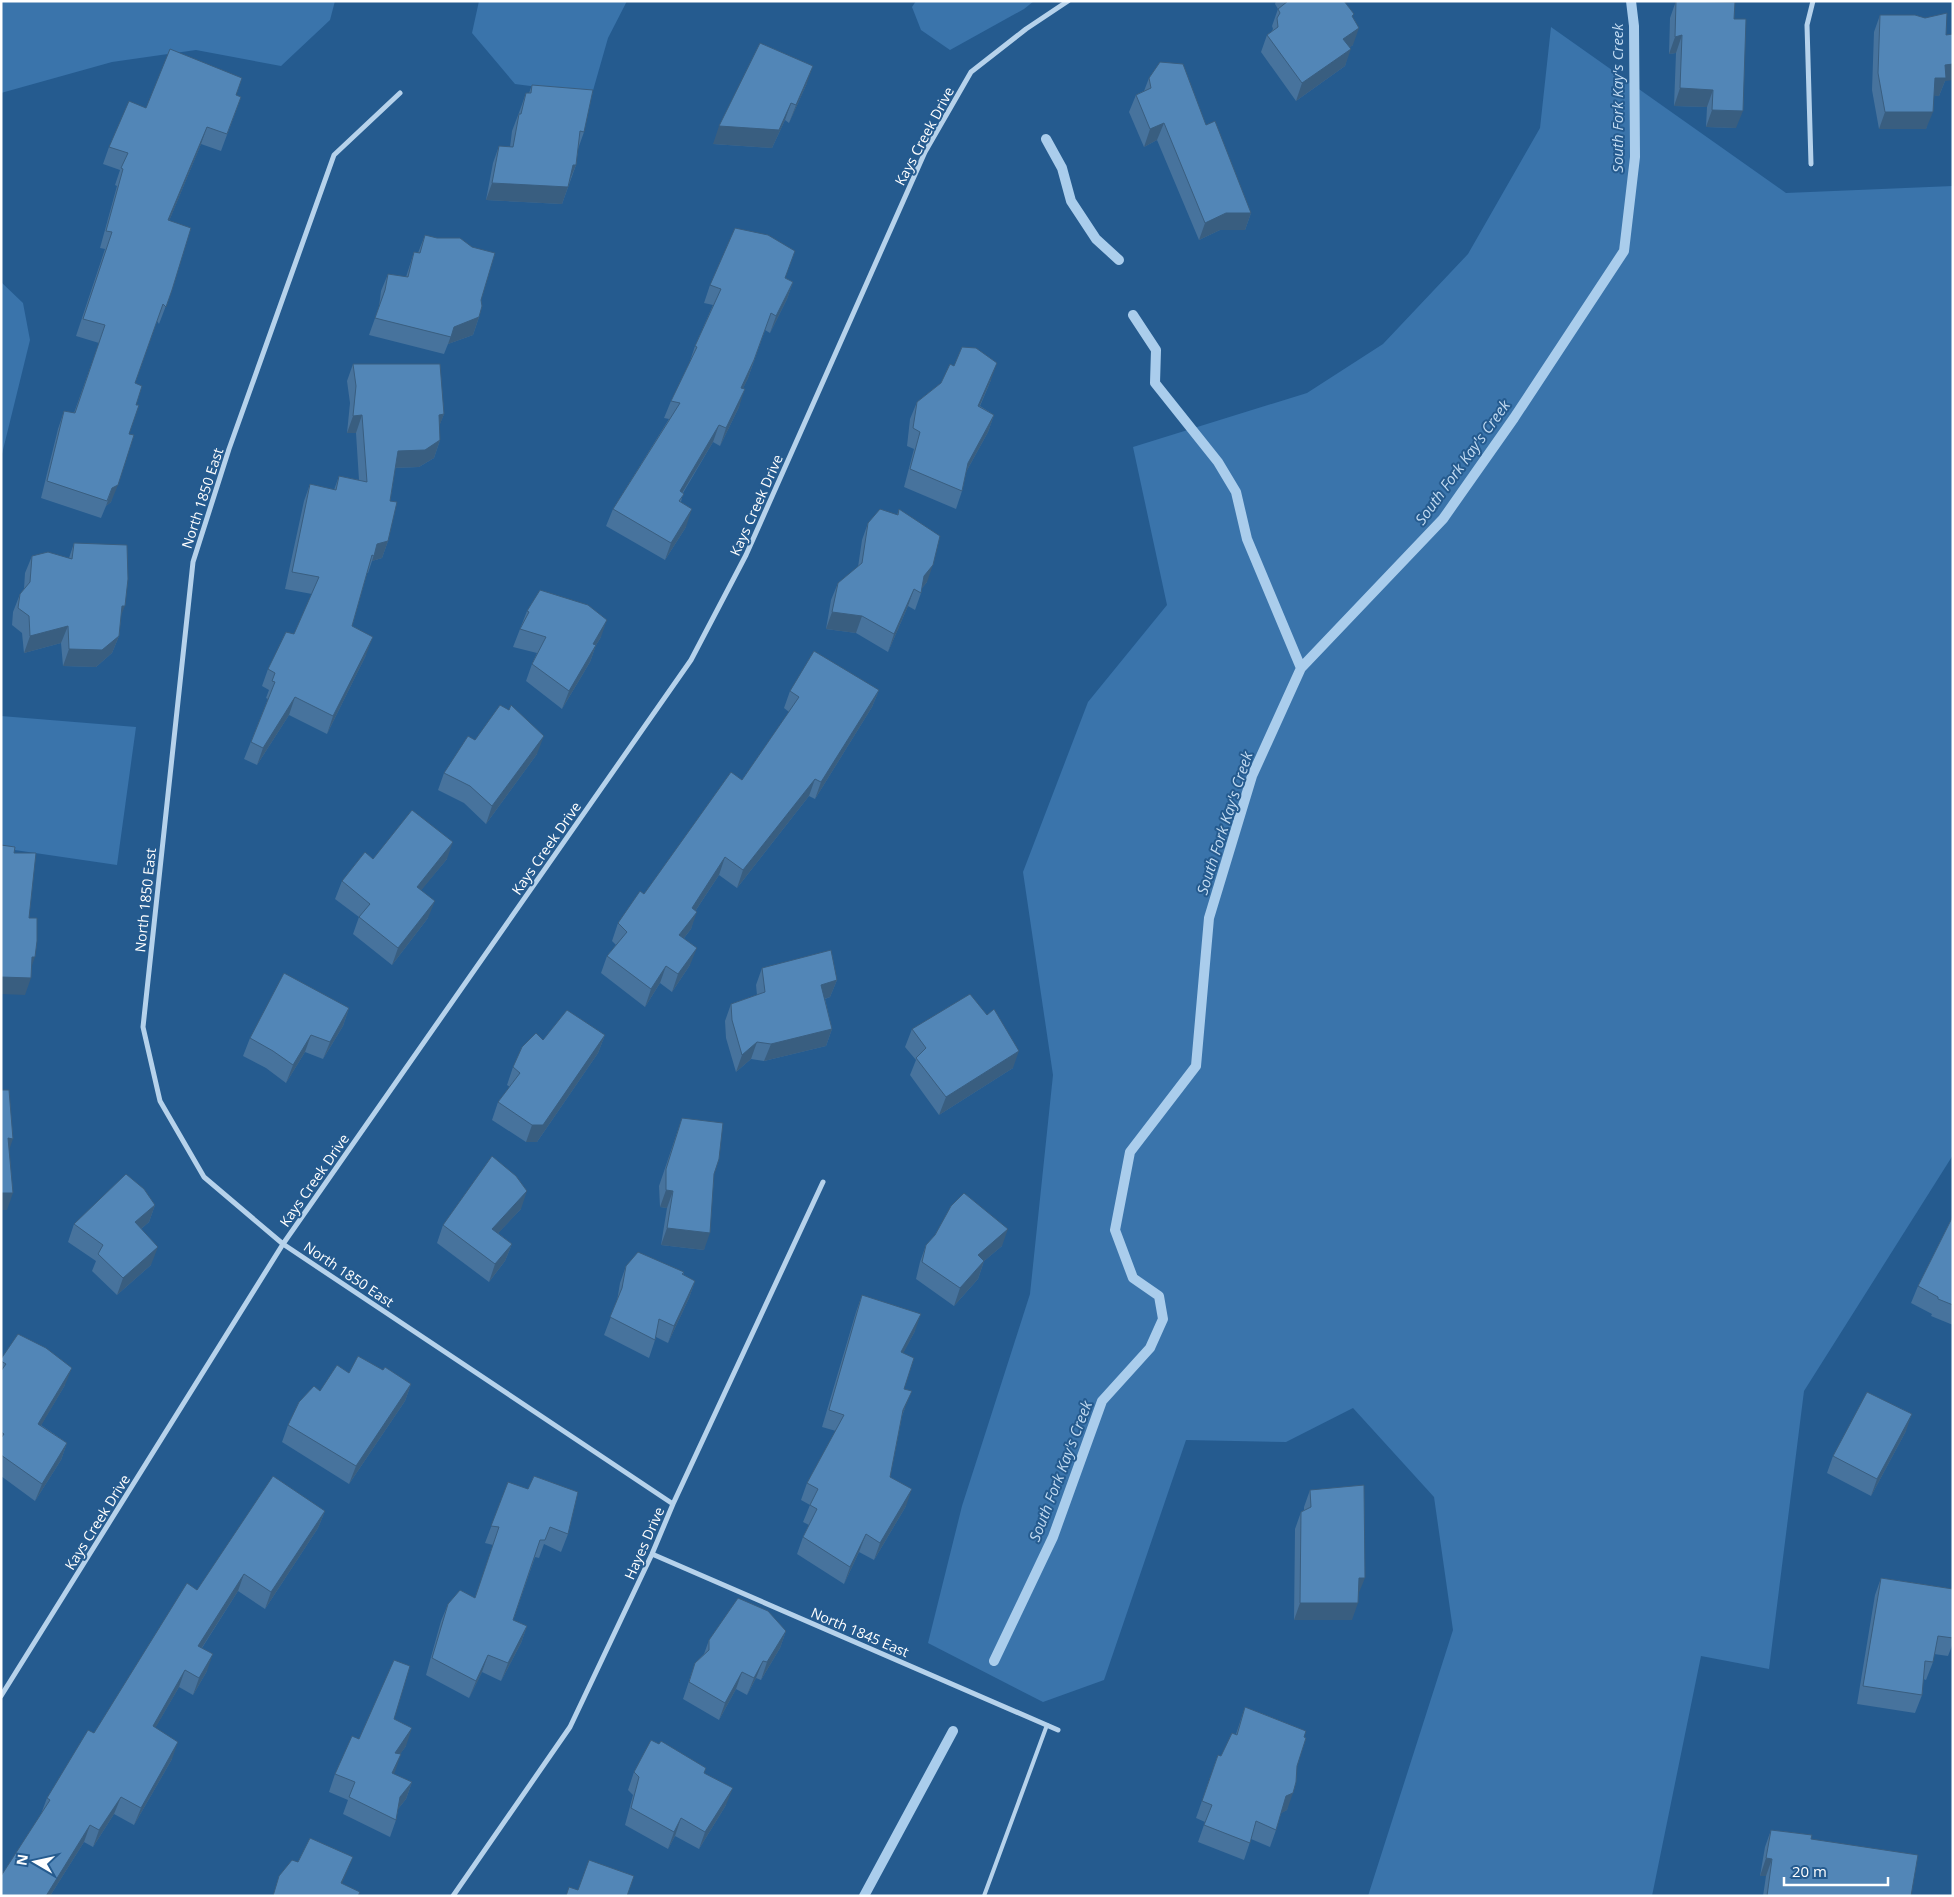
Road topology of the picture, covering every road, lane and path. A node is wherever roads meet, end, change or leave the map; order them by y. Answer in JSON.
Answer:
{"nodes":[{"id":1,"x":1068,"y":1,"type":"edge"},
{"id":2,"x":1813,"y":1,"type":"edge"},
{"id":3,"x":400,"y":93,"type":"dead end"},
{"id":4,"x":1811,"y":164,"type":"dead end"},
{"id":5,"x":823,"y":1182,"type":"dead end"},
{"id":6,"x":283,"y":1244,"type":"junction"},
{"id":7,"x":673,"y":1504,"type":"junction"},
{"id":8,"x":652,"y":1554,"type":"junction"},
{"id":9,"x":1,"y":1696,"type":"edge"},
{"id":10,"x":1048,"y":1725,"type":"junction"},
{"id":11,"x":1058,"y":1730,"type":"dead end"},
{"id":12,"x":453,"y":1896,"type":"edge"},
{"id":13,"x":984,"y":1896,"type":"edge"}],
"edges":[{"from":1,"to":6,"type":"street","name":"Kays Creek Drive"},
{"from":2,"to":4,"type":"street"},
{"from":3,"to":6,"type":"street","name":"North 1850 East"},
{"from":5,"to":7,"type":"street","name":"Hayes Drive"},
{"from":6,"to":7,"type":"street","name":"North 1850 East"},
{"from":6,"to":9,"type":"street","name":"Kays Creek Drive"},
{"from":7,"to":8,"type":"street","name":"Hayes Drive"},
{"from":8,"to":10,"type":"street","name":"North 1845 East"},
{"from":8,"to":12,"type":"street","name":"Hayes Drive"},
{"from":10,"to":11,"type":"street","name":"North 1845 East"},
{"from":10,"to":13,"type":"lane"}]}
